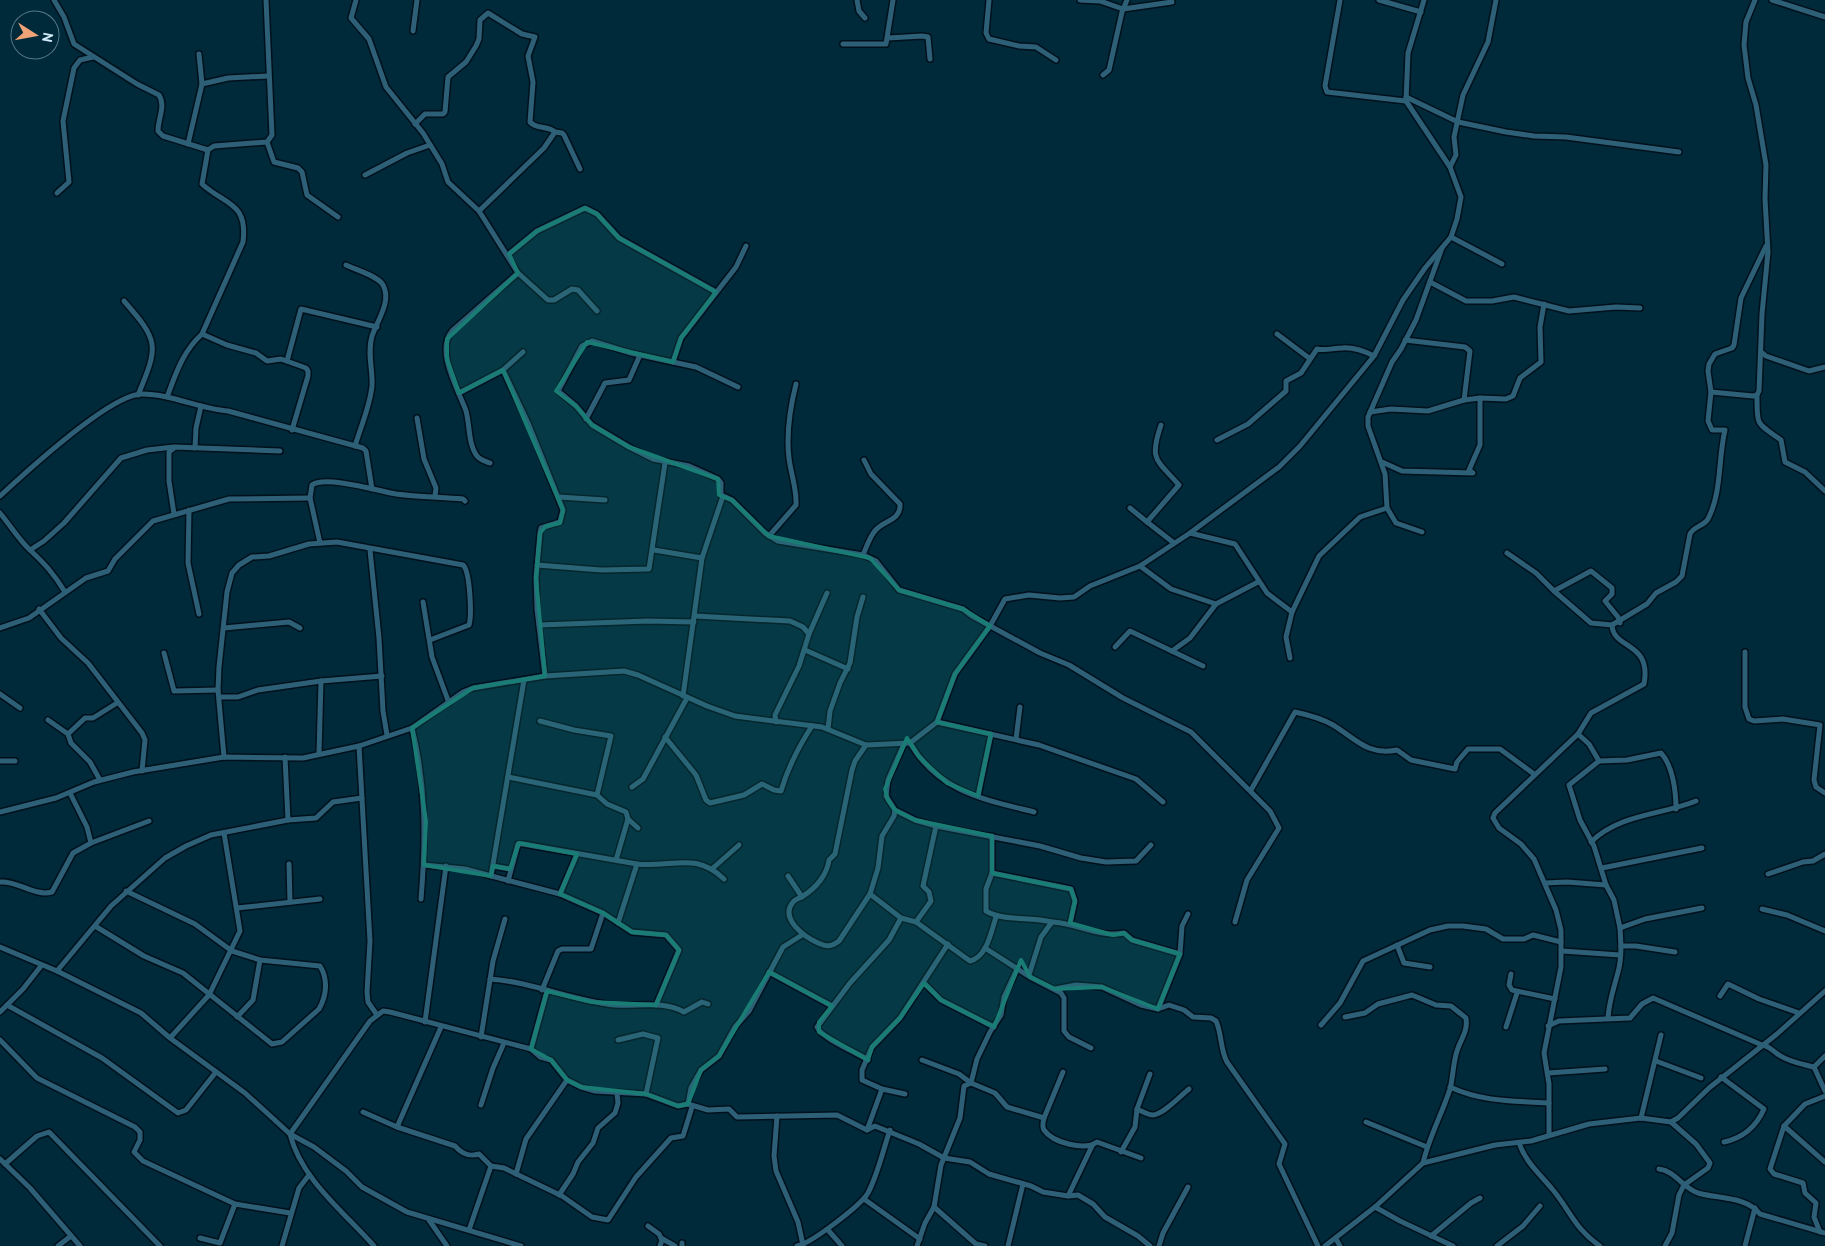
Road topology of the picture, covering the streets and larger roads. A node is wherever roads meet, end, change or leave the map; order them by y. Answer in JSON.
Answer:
{"nodes":[{"id":1,"x":54,"y":0,"type":"edge"},
{"id":2,"x":266,"y":0,"type":"edge"},
{"id":3,"x":356,"y":0,"type":"edge"},
{"id":4,"x":417,"y":0,"type":"edge"},
{"id":5,"x":857,"y":0,"type":"edge"},
{"id":6,"x":893,"y":0,"type":"edge"},
{"id":7,"x":989,"y":0,"type":"edge"},
{"id":8,"x":1080,"y":0,"type":"edge"},
{"id":9,"x":1127,"y":0,"type":"edge"},
{"id":10,"x":1340,"y":0,"type":"edge"},
{"id":11,"x":1379,"y":0,"type":"edge"},
{"id":12,"x":1424,"y":0,"type":"edge"},
{"id":13,"x":1496,"y":0,"type":"edge"},
{"id":14,"x":1755,"y":0,"type":"edge"},
{"id":15,"x":1772,"y":0,"type":"edge"},
{"id":16,"x":1172,"y":2,"type":"dead end"},
{"id":17,"x":1123,"y":9,"type":"junction"},
{"id":18,"x":1421,"y":12,"type":"junction"},
{"id":19,"x":1825,"y":17,"type":"edge"},
{"id":20,"x":865,"y":18,"type":"dead end"},
{"id":21,"x":413,"y":31,"type":"dead end"},
{"id":22,"x":888,"y":38,"type":"junction"},
{"id":23,"x":843,"y":44,"type":"dead end"},
{"id":24,"x":199,"y":54,"type":"dead end"},
{"id":25,"x":93,"y":57,"type":"junction"},
{"id":26,"x":930,"y":59,"type":"dead end"},
{"id":27,"x":1056,"y":60,"type":"dead end"},
{"id":28,"x":1103,"y":75,"type":"dead end"},
{"id":29,"x":268,"y":76,"type":"junction"},
{"id":30,"x":202,"y":84,"type":"junction"},
{"id":31,"x":1406,"y":99,"type":"junction"},
{"id":32,"x":1458,"y":122,"type":"junction"},
{"id":33,"x":415,"y":124,"type":"junction"},
{"id":34,"x":556,"y":132,"type":"junction"},
{"id":35,"x":268,"y":142,"type":"junction"},
{"id":36,"x":188,"y":144,"type":"junction"},
{"id":37,"x":430,"y":145,"type":"junction"},
{"id":38,"x":208,"y":150,"type":"junction"},
{"id":39,"x":1679,"y":152,"type":"dead end"},
{"id":40,"x":1450,"y":167,"type":"junction"},
{"id":41,"x":580,"y":169,"type":"dead end"},
{"id":42,"x":365,"y":174,"type":"dead end"},
{"id":43,"x":57,"y":193,"type":"dead end"},
{"id":44,"x":479,"y":210,"type":"junction"},
{"id":45,"x":338,"y":217,"type":"dead end"},
{"id":46,"x":1451,"y":237,"type":"junction"},
{"id":47,"x":746,"y":246,"type":"dead end"},
{"id":48,"x":1767,"y":246,"type":"junction"},
{"id":49,"x":1442,"y":248,"type":"junction"},
{"id":50,"x":509,"y":254,"type":"junction"},
{"id":51,"x":1502,"y":264,"type":"dead end"},
{"id":52,"x":346,"y":266,"type":"dead end"},
{"id":53,"x":518,"y":272,"type":"junction"},
{"id":54,"x":1430,"y":282,"type":"junction"},
{"id":55,"x":716,"y":292,"type":"junction"},
{"id":56,"x":124,"y":301,"type":"dead end"},
{"id":57,"x":1544,"y":304,"type":"junction"},
{"id":58,"x":1640,"y":308,"type":"dead end"},
{"id":59,"x":597,"y":311,"type":"dead end"},
{"id":60,"x":377,"y":327,"type":"junction"},
{"id":61,"x":202,"y":334,"type":"junction"},
{"id":62,"x":1277,"y":334,"type":"dead end"},
{"id":63,"x":1405,"y":340,"type":"junction"},
{"id":64,"x":523,"y":352,"type":"dead end"},
{"id":65,"x":640,"y":355,"type":"junction"},
{"id":66,"x":1374,"y":356,"type":"junction"},
{"id":67,"x":1309,"y":358,"type":"junction"},
{"id":68,"x":1763,"y":358,"type":"junction"},
{"id":69,"x":286,"y":361,"type":"junction"},
{"id":70,"x":673,"y":362,"type":"junction"},
{"id":71,"x":1825,"y":367,"type":"edge"},
{"id":72,"x":503,"y":370,"type":"junction"},
{"id":73,"x":796,"y":384,"type":"dead end"},
{"id":74,"x":738,"y":387,"type":"dead end"},
{"id":75,"x":1711,"y":392,"type":"junction"},
{"id":76,"x":459,"y":393,"type":"junction"},
{"id":77,"x":138,"y":395,"type":"junction"},
{"id":78,"x":1757,"y":395,"type":"junction"},
{"id":79,"x":167,"y":398,"type":"junction"},
{"id":80,"x":1480,"y":398,"type":"junction"},
{"id":81,"x":1464,"y":400,"type":"junction"},
{"id":82,"x":201,"y":406,"type":"junction"},
{"id":83,"x":1370,"y":412,"type":"junction"},
{"id":84,"x":417,"y":418,"type":"dead end"},
{"id":85,"x":586,"y":419,"type":"junction"},
{"id":86,"x":1161,"y":424,"type":"dead end"},
{"id":87,"x":292,"y":430,"type":"junction"},
{"id":88,"x":1217,"y":440,"type":"dead end"},
{"id":89,"x":355,"y":446,"type":"junction"},
{"id":90,"x":174,"y":447,"type":"junction"},
{"id":91,"x":161,"y":448,"type":"junction"},
{"id":92,"x":194,"y":448,"type":"junction"},
{"id":93,"x":280,"y":451,"type":"dead end"},
{"id":94,"x":168,"y":452,"type":"junction"},
{"id":95,"x":864,"y":460,"type":"dead end"},
{"id":96,"x":1382,"y":462,"type":"junction"},
{"id":97,"x":490,"y":463,"type":"dead end"},
{"id":98,"x":665,"y":463,"type":"junction"},
{"id":99,"x":372,"y":489,"type":"junction"},
{"id":100,"x":1825,"y":491,"type":"edge"},
{"id":101,"x":0,"y":496,"type":"edge"},
{"id":102,"x":435,"y":496,"type":"junction"},
{"id":103,"x":723,"y":496,"type":"junction"},
{"id":104,"x":559,"y":497,"type":"junction"},
{"id":105,"x":310,"y":498,"type":"junction"},
{"id":106,"x":605,"y":500,"type":"dead end"},
{"id":107,"x":465,"y":502,"type":"dead end"},
{"id":108,"x":1130,"y":508,"type":"dead end"},
{"id":109,"x":1387,"y":508,"type":"junction"},
{"id":110,"x":189,"y":510,"type":"junction"},
{"id":111,"x":0,"y":513,"type":"edge"},
{"id":112,"x":174,"y":514,"type":"junction"},
{"id":113,"x":1147,"y":522,"type":"junction"},
{"id":114,"x":1422,"y":532,"type":"dead end"},
{"id":115,"x":1190,"y":533,"type":"junction"},
{"id":116,"x":769,"y":536,"type":"junction"},
{"id":117,"x":320,"y":543,"type":"junction"},
{"id":118,"x":1174,"y":543,"type":"junction"},
{"id":119,"x":30,"y":550,"type":"junction"},
{"id":120,"x":370,"y":550,"type":"junction"},
{"id":121,"x":654,"y":550,"type":"junction"},
{"id":122,"x":1507,"y":553,"type":"dead end"},
{"id":123,"x":863,"y":555,"type":"junction"},
{"id":124,"x":702,"y":558,"type":"junction"},
{"id":125,"x":537,"y":565,"type":"junction"},
{"id":126,"x":1140,"y":566,"type":"junction"},
{"id":127,"x":1258,"y":582,"type":"junction"},
{"id":128,"x":1554,"y":591,"type":"junction"},
{"id":129,"x":65,"y":592,"type":"junction"},
{"id":130,"x":827,"y":593,"type":"dead end"},
{"id":131,"x":863,"y":597,"type":"dead end"},
{"id":132,"x":423,"y":602,"type":"dead end"},
{"id":133,"x":1216,"y":604,"type":"junction"},
{"id":134,"x":39,"y":609,"type":"junction"},
{"id":135,"x":1292,"y":612,"type":"junction"},
{"id":136,"x":199,"y":614,"type":"dead end"},
{"id":137,"x":695,"y":619,"type":"junction"},
{"id":138,"x":1620,"y":622,"type":"junction"},
{"id":139,"x":539,"y":625,"type":"junction"},
{"id":140,"x":1612,"y":625,"type":"junction"},
{"id":141,"x":990,"y":626,"type":"junction"},
{"id":142,"x":0,"y":628,"type":"edge"},
{"id":143,"x":224,"y":628,"type":"junction"},
{"id":144,"x":300,"y":628,"type":"dead end"},
{"id":145,"x":809,"y":634,"type":"junction"},
{"id":146,"x":430,"y":640,"type":"junction"},
{"id":147,"x":1115,"y":647,"type":"dead end"},
{"id":148,"x":805,"y":650,"type":"junction"},
{"id":149,"x":1172,"y":651,"type":"junction"},
{"id":150,"x":1745,"y":652,"type":"dead end"},
{"id":151,"x":164,"y":653,"type":"dead end"},
{"id":152,"x":1290,"y":658,"type":"dead end"},
{"id":153,"x":1203,"y":666,"type":"dead end"},
{"id":154,"x":848,"y":669,"type":"junction"},
{"id":155,"x":382,"y":676,"type":"junction"},
{"id":156,"x":545,"y":676,"type":"junction"},
{"id":157,"x":524,"y":680,"type":"junction"},
{"id":158,"x":321,"y":681,"type":"junction"},
{"id":159,"x":218,"y":690,"type":"junction"},
{"id":160,"x":0,"y":694,"type":"edge"},
{"id":161,"x":685,"y":697,"type":"junction"},
{"id":162,"x":220,"y":698,"type":"junction"},
{"id":163,"x":117,"y":703,"type":"junction"},
{"id":164,"x":448,"y":703,"type":"junction"},
{"id":165,"x":1020,"y":707,"type":"dead end"},
{"id":166,"x":20,"y":708,"type":"dead end"},
{"id":167,"x":48,"y":720,"type":"dead end"},
{"id":168,"x":540,"y":721,"type":"dead end"},
{"id":169,"x":776,"y":722,"type":"junction"},
{"id":170,"x":937,"y":722,"type":"junction"},
{"id":171,"x":812,"y":726,"type":"junction"},
{"id":172,"x":412,"y":728,"type":"junction"},
{"id":173,"x":828,"y":729,"type":"junction"},
{"id":174,"x":68,"y":734,"type":"junction"},
{"id":175,"x":991,"y":734,"type":"junction"},
{"id":176,"x":1578,"y":734,"type":"junction"},
{"id":177,"x":388,"y":735,"type":"junction"},
{"id":178,"x":665,"y":737,"type":"junction"},
{"id":179,"x":1016,"y":739,"type":"junction"},
{"id":180,"x":910,"y":743,"type":"junction"},
{"id":181,"x":904,"y":744,"type":"junction"},
{"id":182,"x":866,"y":745,"type":"junction"},
{"id":183,"x":359,"y":746,"type":"junction"},
{"id":184,"x":319,"y":753,"type":"junction"},
{"id":185,"x":224,"y":757,"type":"junction"},
{"id":186,"x":285,"y":757,"type":"junction"},
{"id":187,"x":0,"y":761,"type":"edge"},
{"id":188,"x":1599,"y":761,"type":"junction"},
{"id":189,"x":15,"y":762,"type":"dead end"},
{"id":190,"x":142,"y":771,"type":"junction"},
{"id":191,"x":1534,"y":774,"type":"junction"},
{"id":192,"x":508,"y":777,"type":"junction"},
{"id":193,"x":100,"y":780,"type":"junction"},
{"id":194,"x":632,"y":787,"type":"dead end"},
{"id":195,"x":1251,"y":790,"type":"junction"},
{"id":196,"x":1825,"y":793,"type":"edge"},
{"id":197,"x":70,"y":794,"type":"junction"},
{"id":198,"x":597,"y":795,"type":"junction"},
{"id":199,"x":978,"y":796,"type":"junction"},
{"id":200,"x":362,"y":798,"type":"junction"},
{"id":201,"x":1696,"y":801,"type":"dead end"},
{"id":202,"x":1163,"y":802,"type":"dead end"},
{"id":203,"x":1676,"y":809,"type":"junction"},
{"id":204,"x":895,"y":810,"type":"junction"},
{"id":205,"x":0,"y":812,"type":"edge"},
{"id":206,"x":1034,"y":812,"type":"dead end"},
{"id":207,"x":628,"y":819,"type":"junction"},
{"id":208,"x":288,"y":820,"type":"junction"},
{"id":209,"x":149,"y":821,"type":"dead end"},
{"id":210,"x":936,"y":826,"type":"junction"},
{"id":211,"x":638,"y":828,"type":"dead end"},
{"id":212,"x":224,"y":833,"type":"junction"},
{"id":213,"x":992,"y":836,"type":"junction"},
{"id":214,"x":1591,"y":842,"type":"junction"},
{"id":215,"x":91,"y":843,"type":"junction"},
{"id":216,"x":739,"y":845,"type":"dead end"},
{"id":217,"x":1151,"y":845,"type":"dead end"},
{"id":218,"x":1702,"y":848,"type":"dead end"},
{"id":219,"x":577,"y":854,"type":"junction"},
{"id":220,"x":1825,"y":854,"type":"edge"},
{"id":221,"x":616,"y":860,"type":"junction"},
{"id":222,"x":289,"y":864,"type":"dead end"},
{"id":223,"x":637,"y":864,"type":"junction"},
{"id":224,"x":424,"y":865,"type":"junction"},
{"id":225,"x":446,"y":866,"type":"junction"},
{"id":226,"x":493,"y":866,"type":"junction"},
{"id":227,"x":713,"y":868,"type":"junction"},
{"id":228,"x":1602,"y":868,"type":"junction"},
{"id":229,"x":510,"y":869,"type":"junction"},
{"id":230,"x":992,"y":873,"type":"junction"},
{"id":231,"x":1768,"y":874,"type":"dead end"},
{"id":232,"x":491,"y":876,"type":"junction"},
{"id":233,"x":788,"y":876,"type":"dead end"},
{"id":234,"x":724,"y":879,"type":"dead end"},
{"id":235,"x":508,"y":881,"type":"junction"},
{"id":236,"x":0,"y":882,"type":"edge"},
{"id":237,"x":1545,"y":883,"type":"junction"},
{"id":238,"x":1606,"y":885,"type":"junction"},
{"id":239,"x":126,"y":891,"type":"junction"},
{"id":240,"x":560,"y":894,"type":"junction"},
{"id":241,"x":870,"y":894,"type":"junction"},
{"id":242,"x":802,"y":897,"type":"junction"},
{"id":243,"x":320,"y":899,"type":"dead end"},
{"id":244,"x":421,"y":899,"type":"dead end"},
{"id":245,"x":290,"y":902,"type":"junction"},
{"id":246,"x":237,"y":908,"type":"junction"},
{"id":247,"x":1702,"y":908,"type":"dead end"},
{"id":248,"x":1762,"y":909,"type":"dead end"},
{"id":249,"x":603,"y":913,"type":"junction"},
{"id":250,"x":1188,"y":914,"type":"dead end"},
{"id":251,"x":996,"y":917,"type":"junction"},
{"id":252,"x":901,"y":918,"type":"junction"},
{"id":253,"x":505,"y":919,"type":"dead end"},
{"id":254,"x":916,"y":922,"type":"junction"},
{"id":255,"x":1052,"y":922,"type":"junction"},
{"id":256,"x":1235,"y":922,"type":"dead end"},
{"id":257,"x":618,"y":923,"type":"junction"},
{"id":258,"x":1070,"y":924,"type":"junction"},
{"id":259,"x":95,"y":926,"type":"junction"},
{"id":260,"x":1620,"y":928,"type":"junction"},
{"id":261,"x":1825,"y":931,"type":"edge"},
{"id":262,"x":802,"y":935,"type":"junction"},
{"id":263,"x":1561,"y":942,"type":"junction"},
{"id":264,"x":948,"y":944,"type":"junction"},
{"id":265,"x":1397,"y":945,"type":"junction"},
{"id":266,"x":1621,"y":946,"type":"junction"},
{"id":267,"x":0,"y":948,"type":"edge"},
{"id":268,"x":986,"y":948,"type":"junction"},
{"id":269,"x":232,"y":950,"type":"junction"},
{"id":270,"x":1562,"y":951,"type":"junction"},
{"id":271,"x":1675,"y":952,"type":"dead end"},
{"id":272,"x":1180,"y":954,"type":"junction"},
{"id":273,"x":1620,"y":955,"type":"junction"},
{"id":274,"x":260,"y":960,"type":"junction"},
{"id":275,"x":41,"y":966,"type":"junction"},
{"id":276,"x":1018,"y":967,"type":"junction"},
{"id":277,"x":1430,"y":967,"type":"dead end"},
{"id":278,"x":57,"y":971,"type":"junction"},
{"id":279,"x":769,"y":972,"type":"junction"},
{"id":280,"x":1028,"y":974,"type":"junction"},
{"id":281,"x":1511,"y":974,"type":"dead end"},
{"id":282,"x":490,"y":979,"type":"junction"},
{"id":283,"x":924,"y":982,"type":"junction"},
{"id":284,"x":1055,"y":989,"type":"junction"},
{"id":285,"x":544,"y":991,"type":"junction"},
{"id":286,"x":1825,"y":991,"type":"edge"},
{"id":287,"x":1517,"y":993,"type":"junction"},
{"id":288,"x":209,"y":995,"type":"junction"},
{"id":289,"x":1720,"y":996,"type":"dead end"},
{"id":290,"x":1556,"y":999,"type":"junction"},
{"id":291,"x":708,"y":1004,"type":"dead end"},
{"id":292,"x":8,"y":1005,"type":"junction"},
{"id":293,"x":656,"y":1005,"type":"junction"},
{"id":294,"x":832,"y":1006,"type":"junction"},
{"id":295,"x":1158,"y":1009,"type":"junction"},
{"id":296,"x":0,"y":1012,"type":"edge"},
{"id":297,"x":1799,"y":1013,"type":"junction"},
{"id":298,"x":377,"y":1015,"type":"junction"},
{"id":299,"x":236,"y":1016,"type":"junction"},
{"id":300,"x":1345,"y":1017,"type":"dead end"},
{"id":301,"x":1608,"y":1018,"type":"junction"},
{"id":302,"x":426,"y":1022,"type":"junction"},
{"id":303,"x":1321,"y":1025,"type":"dead end"},
{"id":304,"x":1548,"y":1026,"type":"junction"},
{"id":305,"x":441,"y":1027,"type":"junction"},
{"id":306,"x":994,"y":1027,"type":"junction"},
{"id":307,"x":1506,"y":1027,"type":"dead end"},
{"id":308,"x":1661,"y":1034,"type":"dead end"},
{"id":309,"x":481,"y":1037,"type":"junction"},
{"id":310,"x":170,"y":1038,"type":"junction"},
{"id":311,"x":0,"y":1040,"type":"edge"},
{"id":312,"x":618,"y":1040,"type":"dead end"},
{"id":313,"x":504,"y":1043,"type":"junction"},
{"id":314,"x":1762,"y":1045,"type":"junction"},
{"id":315,"x":1091,"y":1048,"type":"dead end"},
{"id":316,"x":531,"y":1049,"type":"junction"},
{"id":317,"x":1825,"y":1056,"type":"edge"},
{"id":318,"x":868,"y":1060,"type":"junction"},
{"id":319,"x":922,"y":1060,"type":"dead end"},
{"id":320,"x":1656,"y":1061,"type":"junction"},
{"id":321,"x":1814,"y":1067,"type":"junction"},
{"id":322,"x":1605,"y":1069,"type":"dead end"},
{"id":323,"x":216,"y":1072,"type":"junction"},
{"id":324,"x":1063,"y":1072,"type":"dead end"},
{"id":325,"x":1548,"y":1073,"type":"junction"},
{"id":326,"x":1150,"y":1074,"type":"dead end"},
{"id":327,"x":1721,"y":1077,"type":"junction"},
{"id":328,"x":1701,"y":1078,"type":"dead end"},
{"id":329,"x":567,"y":1080,"type":"junction"},
{"id":330,"x":971,"y":1083,"type":"junction"},
{"id":331,"x":1450,"y":1087,"type":"junction"},
{"id":332,"x":882,"y":1089,"type":"junction"},
{"id":333,"x":1189,"y":1089,"type":"dead end"},
{"id":334,"x":1825,"y":1091,"type":"edge"},
{"id":335,"x":617,"y":1093,"type":"junction"},
{"id":336,"x":646,"y":1094,"type":"junction"},
{"id":337,"x":905,"y":1094,"type":"dead end"},
{"id":338,"x":1825,"y":1096,"type":"edge"},
{"id":339,"x":1549,"y":1103,"type":"junction"},
{"id":340,"x":481,"y":1105,"type":"dead end"},
{"id":341,"x":690,"y":1106,"type":"junction"},
{"id":342,"x":1137,"y":1109,"type":"junction"},
{"id":343,"x":363,"y":1112,"type":"dead end"},
{"id":344,"x":777,"y":1116,"type":"junction"},
{"id":345,"x":1044,"y":1118,"type":"junction"},
{"id":346,"x":1641,"y":1118,"type":"junction"},
{"id":347,"x":1366,"y":1122,"type":"dead end"},
{"id":348,"x":1671,"y":1122,"type":"junction"},
{"id":349,"x":1784,"y":1126,"type":"junction"},
{"id":350,"x":397,"y":1127,"type":"junction"},
{"id":351,"x":867,"y":1130,"type":"junction"},
{"id":352,"x":890,"y":1130,"type":"junction"},
{"id":353,"x":290,"y":1134,"type":"junction"},
{"id":354,"x":1549,"y":1134,"type":"junction"},
{"id":355,"x":1724,"y":1142,"type":"dead end"},
{"id":356,"x":1518,"y":1143,"type":"junction"},
{"id":357,"x":1092,"y":1146,"type":"junction"},
{"id":358,"x":1427,"y":1147,"type":"junction"},
{"id":359,"x":1121,"y":1152,"type":"junction"},
{"id":360,"x":944,"y":1158,"type":"junction"},
{"id":361,"x":1141,"y":1158,"type":"dead end"},
{"id":362,"x":0,"y":1159,"type":"edge"},
{"id":363,"x":1825,"y":1162,"type":"edge"},
{"id":364,"x":1423,"y":1163,"type":"junction"},
{"id":365,"x":5,"y":1164,"type":"junction"},
{"id":366,"x":491,"y":1166,"type":"junction"},
{"id":367,"x":1659,"y":1169,"type":"dead end"},
{"id":368,"x":516,"y":1174,"type":"junction"},
{"id":369,"x":309,"y":1175,"type":"junction"},
{"id":370,"x":1023,"y":1184,"type":"junction"},
{"id":371,"x":1684,"y":1185,"type":"junction"},
{"id":372,"x":1188,"y":1187,"type":"dead end"},
{"id":373,"x":559,"y":1195,"type":"junction"},
{"id":374,"x":1068,"y":1196,"type":"junction"},
{"id":375,"x":1480,"y":1198,"type":"dead end"},
{"id":376,"x":864,"y":1199,"type":"junction"},
{"id":377,"x":236,"y":1204,"type":"junction"},
{"id":378,"x":1540,"y":1206,"type":"dead end"},
{"id":379,"x":934,"y":1207,"type":"junction"},
{"id":380,"x":1375,"y":1207,"type":"junction"},
{"id":381,"x":1755,"y":1208,"type":"junction"},
{"id":382,"x":290,"y":1213,"type":"junction"},
{"id":383,"x":429,"y":1220,"type":"junction"},
{"id":384,"x":648,"y":1226,"type":"dead end"},
{"id":385,"x":469,"y":1230,"type":"junction"},
{"id":386,"x":828,"y":1230,"type":"junction"},
{"id":387,"x":1823,"y":1233,"type":"edge"},
{"id":388,"x":72,"y":1236,"type":"junction"},
{"id":389,"x":1431,"y":1236,"type":"junction"},
{"id":390,"x":200,"y":1238,"type":"dead end"},
{"id":391,"x":660,"y":1238,"type":"junction"},
{"id":392,"x":920,"y":1239,"type":"junction"},
{"id":393,"x":1336,"y":1239,"type":"junction"},
{"id":394,"x":58,"y":1246,"type":"edge"},
{"id":395,"x":80,"y":1246,"type":"edge"},
{"id":396,"x":160,"y":1246,"type":"edge"},
{"id":397,"x":282,"y":1246,"type":"edge"},
{"id":398,"x":374,"y":1246,"type":"edge"},
{"id":399,"x":447,"y":1246,"type":"edge"},
{"id":400,"x":521,"y":1246,"type":"edge"},
{"id":401,"x":660,"y":1246,"type":"edge"},
{"id":402,"x":675,"y":1246,"type":"edge"},
{"id":403,"x":800,"y":1246,"type":"edge"},
{"id":404,"x":842,"y":1246,"type":"edge"},
{"id":405,"x":916,"y":1246,"type":"edge"},
{"id":406,"x":982,"y":1246,"type":"edge"},
{"id":407,"x":1008,"y":1246,"type":"edge"},
{"id":408,"x":1150,"y":1246,"type":"edge"},
{"id":409,"x":1159,"y":1246,"type":"edge"},
{"id":410,"x":1318,"y":1246,"type":"edge"},
{"id":411,"x":1325,"y":1246,"type":"edge"},
{"id":412,"x":1340,"y":1246,"type":"edge"},
{"id":413,"x":1452,"y":1246,"type":"edge"},
{"id":414,"x":1497,"y":1246,"type":"edge"},
{"id":415,"x":1600,"y":1246,"type":"edge"},
{"id":416,"x":1665,"y":1246,"type":"edge"},
{"id":417,"x":1744,"y":1246,"type":"edge"}],
"edges":[{"from":1,"to":25,"type":"street"},
{"from":2,"to":29,"type":"street"},
{"from":3,"to":33,"type":"street"},
{"from":4,"to":21,"type":"street"},
{"from":5,"to":20,"type":"street"},
{"from":6,"to":22,"type":"street"},
{"from":7,"to":27,"type":"street"},
{"from":8,"to":17,"type":"street"},
{"from":9,"to":17,"type":"street"},
{"from":10,"to":31,"type":"street"},
{"from":11,"to":18,"type":"street"},
{"from":12,"to":18,"type":"street"},
{"from":13,"to":32,"type":"street"},
{"from":14,"to":48,"type":"street"},
{"from":15,"to":19,"type":"street"},
{"from":16,"to":17,"type":"street"},
{"from":17,"to":28,"type":"street"},
{"from":18,"to":31,"type":"street"},
{"from":22,"to":23,"type":"street"},
{"from":22,"to":26,"type":"street"},
{"from":24,"to":30,"type":"street"},
{"from":25,"to":36,"type":"street"},
{"from":25,"to":43,"type":"street"},
{"from":29,"to":30,"type":"street"},
{"from":29,"to":35,"type":"street"},
{"from":30,"to":36,"type":"street"},
{"from":31,"to":32,"type":"street"},
{"from":31,"to":40,"type":"street"},
{"from":32,"to":39,"type":"street"},
{"from":32,"to":40,"type":"street"},
{"from":33,"to":34,"type":"street"},
{"from":33,"to":37,"type":"street"},
{"from":34,"to":41,"type":"street"},
{"from":34,"to":44,"type":"street"},
{"from":35,"to":38,"type":"street"},
{"from":35,"to":45,"type":"street"},
{"from":36,"to":38,"type":"street"},
{"from":37,"to":42,"type":"street"},
{"from":37,"to":44,"type":"street"},
{"from":38,"to":61,"type":"street"},
{"from":40,"to":46,"type":"street"},
{"from":44,"to":50,"type":"street"},
{"from":46,"to":49,"type":"street"},
{"from":46,"to":51,"type":"street"},
{"from":47,"to":55,"type":"street"},
{"from":48,"to":68,"type":"street"},
{"from":48,"to":75,"type":"street"},
{"from":49,"to":54,"type":"street"},
{"from":49,"to":66,"type":"street"},
{"from":50,"to":53,"type":"street"},
{"from":50,"to":55,"type":"street"},
{"from":52,"to":60,"type":"street"},
{"from":53,"to":59,"type":"street"},
{"from":53,"to":76,"type":"street"},
{"from":54,"to":57,"type":"street"},
{"from":54,"to":63,"type":"street"},
{"from":55,"to":70,"type":"street"},
{"from":56,"to":77,"type":"street"},
{"from":57,"to":58,"type":"street"},
{"from":57,"to":80,"type":"street"},
{"from":60,"to":69,"type":"street"},
{"from":60,"to":89,"type":"street"},
{"from":61,"to":69,"type":"street"},
{"from":61,"to":79,"type":"street"},
{"from":62,"to":67,"type":"street"},
{"from":63,"to":81,"type":"street"},
{"from":63,"to":83,"type":"street"},
{"from":64,"to":72,"type":"street"},
{"from":65,"to":70,"type":"street"},
{"from":65,"to":85,"type":"street"},
{"from":65,"to":85,"type":"street"},
{"from":66,"to":67,"type":"street"},
{"from":66,"to":115,"type":"street"},
{"from":67,"to":88,"type":"street"},
{"from":68,"to":71,"type":"street"},
{"from":68,"to":78,"type":"street"},
{"from":69,"to":87,"type":"street"},
{"from":70,"to":74,"type":"street"},
{"from":72,"to":76,"type":"street"},
{"from":72,"to":104,"type":"street"},
{"from":73,"to":116,"type":"street"},
{"from":75,"to":78,"type":"street"},
{"from":75,"to":138,"type":"street"},
{"from":76,"to":97,"type":"street"},
{"from":77,"to":79,"type":"street"},
{"from":77,"to":101,"type":"street"},
{"from":78,"to":100,"type":"street"},
{"from":79,"to":82,"type":"street"},
{"from":80,"to":81,"type":"street"},
{"from":80,"to":96,"type":"street"},
{"from":81,"to":83,"type":"street"},
{"from":82,"to":87,"type":"street"},
{"from":82,"to":92,"type":"street"},
{"from":83,"to":96,"type":"street"},
{"from":84,"to":102,"type":"street"},
{"from":85,"to":98,"type":"street"},
{"from":86,"to":113,"type":"street"},
{"from":87,"to":89,"type":"street"},
{"from":89,"to":99,"type":"street"},
{"from":90,"to":91,"type":"street"},
{"from":90,"to":92,"type":"street"},
{"from":90,"to":94,"type":"street"},
{"from":91,"to":94,"type":"street"},
{"from":91,"to":119,"type":"street"},
{"from":92,"to":93,"type":"street"},
{"from":94,"to":112,"type":"street"},
{"from":95,"to":123,"type":"street"},
{"from":96,"to":109,"type":"street"},
{"from":98,"to":103,"type":"street"},
{"from":98,"to":121,"type":"street"},
{"from":99,"to":102,"type":"street"},
{"from":99,"to":105,"type":"street"},
{"from":102,"to":107,"type":"street"},
{"from":103,"to":116,"type":"street"},
{"from":103,"to":124,"type":"street"},
{"from":104,"to":106,"type":"street"},
{"from":104,"to":125,"type":"street"},
{"from":105,"to":110,"type":"street"},
{"from":105,"to":117,"type":"street"},
{"from":108,"to":113,"type":"street"},
{"from":109,"to":114,"type":"street"},
{"from":109,"to":135,"type":"street"},
{"from":110,"to":112,"type":"street"},
{"from":110,"to":136,"type":"street"},
{"from":111,"to":119,"type":"street"},
{"from":112,"to":129,"type":"street"},
{"from":113,"to":118,"type":"street"},
{"from":115,"to":118,"type":"street"},
{"from":115,"to":127,"type":"street"},
{"from":116,"to":123,"type":"street"},
{"from":117,"to":120,"type":"street"},
{"from":117,"to":143,"type":"street"},
{"from":118,"to":126,"type":"street"},
{"from":119,"to":129,"type":"street"},
{"from":120,"to":146,"type":"street"},
{"from":120,"to":155,"type":"street"},
{"from":121,"to":124,"type":"street"},
{"from":121,"to":125,"type":"street"},
{"from":122,"to":128,"type":"street"},
{"from":123,"to":141,"type":"street"},
{"from":124,"to":137,"type":"street"},
{"from":125,"to":139,"type":"street"},
{"from":126,"to":133,"type":"street"},
{"from":126,"to":141,"type":"street"},
{"from":127,"to":133,"type":"street"},
{"from":127,"to":135,"type":"street"},
{"from":128,"to":138,"type":"street"},
{"from":128,"to":140,"type":"street"},
{"from":129,"to":134,"type":"street"},
{"from":130,"to":145,"type":"street"},
{"from":131,"to":154,"type":"street"},
{"from":132,"to":146,"type":"street"},
{"from":133,"to":149,"type":"street"},
{"from":134,"to":142,"type":"street"},
{"from":134,"to":163,"type":"street"},
{"from":135,"to":152,"type":"street"},
{"from":137,"to":139,"type":"street"},
{"from":137,"to":145,"type":"street"},
{"from":137,"to":161,"type":"street"},
{"from":138,"to":140,"type":"street"},
{"from":139,"to":156,"type":"street"},
{"from":140,"to":176,"type":"street"},
{"from":141,"to":170,"type":"street"},
{"from":141,"to":195,"type":"street"},
{"from":143,"to":144,"type":"street"},
{"from":143,"to":159,"type":"street"},
{"from":145,"to":148,"type":"street"},
{"from":146,"to":164,"type":"street"},
{"from":147,"to":149,"type":"street"},
{"from":148,"to":154,"type":"street"},
{"from":148,"to":169,"type":"street"},
{"from":149,"to":153,"type":"street"},
{"from":150,"to":196,"type":"street"},
{"from":151,"to":159,"type":"street"},
{"from":154,"to":173,"type":"street"},
{"from":155,"to":158,"type":"street"},
{"from":155,"to":177,"type":"street"},
{"from":156,"to":157,"type":"street"},
{"from":156,"to":161,"type":"street"},
{"from":157,"to":164,"type":"street"},
{"from":157,"to":192,"type":"street"},
{"from":158,"to":162,"type":"street"},
{"from":158,"to":184,"type":"street"},
{"from":159,"to":162,"type":"street"},
{"from":160,"to":166,"type":"street"},
{"from":161,"to":169,"type":"street"},
{"from":161,"to":178,"type":"street"},
{"from":162,"to":185,"type":"street"},
{"from":163,"to":174,"type":"street"},
{"from":163,"to":190,"type":"street"},
{"from":164,"to":172,"type":"street"},
{"from":165,"to":179,"type":"street"},
{"from":167,"to":174,"type":"street"},
{"from":168,"to":198,"type":"street"},
{"from":169,"to":171,"type":"street"},
{"from":170,"to":175,"type":"street"},
{"from":170,"to":180,"type":"street"},
{"from":171,"to":173,"type":"street"},
{"from":171,"to":178,"type":"street"},
{"from":172,"to":177,"type":"street"},
{"from":172,"to":224,"type":"street"},
{"from":173,"to":182,"type":"street"},
{"from":174,"to":193,"type":"street"},
{"from":175,"to":179,"type":"street"},
{"from":175,"to":199,"type":"street"},
{"from":176,"to":188,"type":"street"},
{"from":176,"to":191,"type":"street"},
{"from":177,"to":183,"type":"street"},
{"from":178,"to":194,"type":"street"},
{"from":179,"to":202,"type":"street"},
{"from":180,"to":181,"type":"street"},
{"from":180,"to":199,"type":"street"},
{"from":181,"to":182,"type":"street"},
{"from":181,"to":204,"type":"street"},
{"from":182,"to":242,"type":"street"},
{"from":183,"to":184,"type":"street"},
{"from":183,"to":200,"type":"street"},
{"from":184,"to":186,"type":"street"},
{"from":185,"to":186,"type":"street"},
{"from":185,"to":190,"type":"street"},
{"from":186,"to":208,"type":"street"},
{"from":187,"to":189,"type":"street"},
{"from":188,"to":203,"type":"street"},
{"from":188,"to":214,"type":"street"},
{"from":190,"to":193,"type":"street"},
{"from":191,"to":195,"type":"street"},
{"from":191,"to":237,"type":"street"},
{"from":192,"to":198,"type":"street"},
{"from":192,"to":226,"type":"street"},
{"from":193,"to":197,"type":"street"},
{"from":195,"to":256,"type":"street"},
{"from":197,"to":205,"type":"street"},
{"from":197,"to":215,"type":"street"},
{"from":198,"to":207,"type":"street"},
{"from":199,"to":206,"type":"street"},
{"from":200,"to":208,"type":"street"},
{"from":200,"to":298,"type":"street"},
{"from":201,"to":203,"type":"street"},
{"from":203,"to":214,"type":"street"},
{"from":204,"to":210,"type":"street"},
{"from":204,"to":241,"type":"street"},
{"from":207,"to":211,"type":"street"},
{"from":207,"to":221,"type":"street"},
{"from":208,"to":212,"type":"street"},
{"from":209,"to":215,"type":"street"},
{"from":210,"to":213,"type":"street"},
{"from":210,"to":254,"type":"street"},
{"from":212,"to":239,"type":"street"},
{"from":212,"to":246,"type":"street"},
{"from":213,"to":217,"type":"street"},
{"from":213,"to":230,"type":"street"},
{"from":214,"to":228,"type":"street"},
{"from":215,"to":236,"type":"street"},
{"from":216,"to":227,"type":"street"},
{"from":218,"to":228,"type":"street"},
{"from":219,"to":221,"type":"street"},
{"from":219,"to":229,"type":"street"},
{"from":219,"to":240,"type":"street"},
{"from":220,"to":231,"type":"street"},
{"from":221,"to":223,"type":"street"},
{"from":222,"to":245,"type":"street"},
{"from":223,"to":227,"type":"street"},
{"from":223,"to":257,"type":"street"},
{"from":224,"to":225,"type":"street"},
{"from":224,"to":244,"type":"street"},
{"from":225,"to":232,"type":"street"},
{"from":225,"to":302,"type":"street"},
{"from":226,"to":229,"type":"street"},
{"from":226,"to":232,"type":"street"},
{"from":227,"to":234,"type":"street"},
{"from":228,"to":238,"type":"street"},
{"from":229,"to":235,"type":"street"},
{"from":230,"to":251,"type":"street"},
{"from":230,"to":258,"type":"street"},
{"from":232,"to":235,"type":"street"},
{"from":233,"to":242,"type":"street"},
{"from":235,"to":240,"type":"street"},
{"from":237,"to":238,"type":"street"},
{"from":237,"to":263,"type":"street"},
{"from":238,"to":260,"type":"street"},
{"from":239,"to":259,"type":"street"},
{"from":239,"to":269,"type":"street"},
{"from":240,"to":249,"type":"street"},
{"from":241,"to":252,"type":"street"},
{"from":241,"to":262,"type":"street"},
{"from":242,"to":262,"type":"street"},
{"from":243,"to":245,"type":"street"},
{"from":245,"to":246,"type":"street"},
{"from":246,"to":269,"type":"street"},
{"from":247,"to":260,"type":"street"},
{"from":248,"to":261,"type":"street"},
{"from":249,"to":257,"type":"street"},
{"from":249,"to":285,"type":"street"},
{"from":250,"to":272,"type":"street"},
{"from":251,"to":255,"type":"street"},
{"from":251,"to":268,"type":"street"},
{"from":252,"to":254,"type":"street"},
{"from":252,"to":294,"type":"street"},
{"from":253,"to":282,"type":"street"},
{"from":254,"to":264,"type":"street"},
{"from":255,"to":258,"type":"street"},
{"from":255,"to":280,"type":"street"},
{"from":257,"to":293,"type":"street"},
{"from":258,"to":272,"type":"street"},
{"from":259,"to":278,"type":"street"},
{"from":259,"to":288,"type":"street"},
{"from":260,"to":266,"type":"street"},
{"from":262,"to":279,"type":"street"},
{"from":263,"to":265,"type":"street"},
{"from":263,"to":270,"type":"street"},
{"from":264,"to":268,"type":"street"},
{"from":264,"to":283,"type":"street"},
{"from":265,"to":277,"type":"street"},
{"from":265,"to":303,"type":"street"},
{"from":266,"to":271,"type":"street"},
{"from":266,"to":273,"type":"street"},
{"from":267,"to":275,"type":"street"},
{"from":268,"to":276,"type":"street"},
{"from":269,"to":274,"type":"street"},
{"from":269,"to":288,"type":"street"},
{"from":270,"to":273,"type":"street"},
{"from":270,"to":290,"type":"street"},
{"from":272,"to":295,"type":"street"},
{"from":273,"to":301,"type":"street"},
{"from":274,"to":299,"type":"street"},
{"from":274,"to":299,"type":"street"},
{"from":275,"to":278,"type":"street"},
{"from":275,"to":292,"type":"street"},
{"from":276,"to":280,"type":"street"},
{"from":276,"to":306,"type":"street"},
{"from":278,"to":310,"type":"street"},
{"from":279,"to":294,"type":"street"},
{"from":279,"to":341,"type":"street"},
{"from":280,"to":284,"type":"street"},
{"from":281,"to":287,"type":"street"},
{"from":282,"to":285,"type":"street"},
{"from":282,"to":309,"type":"street"},
{"from":283,"to":306,"type":"street"},
{"from":283,"to":318,"type":"street"},
{"from":284,"to":295,"type":"street"},
{"from":284,"to":315,"type":"street"},
{"from":285,"to":293,"type":"street"},
{"from":285,"to":316,"type":"street"},
{"from":286,"to":297,"type":"street"},
{"from":287,"to":290,"type":"street"},
{"from":287,"to":307,"type":"street"},
{"from":288,"to":299,"type":"street"},
{"from":288,"to":310,"type":"street"},
{"from":289,"to":297,"type":"street"},
{"from":290,"to":304,"type":"street"},
{"from":291,"to":293,"type":"street"},
{"from":292,"to":296,"type":"street"},
{"from":292,"to":323,"type":"street"},
{"from":294,"to":318,"type":"street"},
{"from":295,"to":410,"type":"street"},
{"from":297,"to":314,"type":"street"},
{"from":298,"to":302,"type":"street"},
{"from":298,"to":353,"type":"street"},
{"from":300,"to":331,"type":"street"},
{"from":301,"to":304,"type":"street"},
{"from":301,"to":314,"type":"street"},
{"from":302,"to":305,"type":"street"},
{"from":304,"to":325,"type":"street"},
{"from":305,"to":309,"type":"street"},
{"from":305,"to":350,"type":"street"},
{"from":306,"to":330,"type":"street"},
{"from":308,"to":320,"type":"street"},
{"from":309,"to":313,"type":"street"},
{"from":310,"to":323,"type":"street"},
{"from":311,"to":377,"type":"street"},
{"from":312,"to":336,"type":"street"},
{"from":313,"to":316,"type":"street"},
{"from":313,"to":340,"type":"street"},
{"from":314,"to":321,"type":"street"},
{"from":314,"to":327,"type":"street"},
{"from":316,"to":329,"type":"street"},
{"from":317,"to":321,"type":"street"},
{"from":318,"to":332,"type":"street"},
{"from":319,"to":330,"type":"street"},
{"from":320,"to":328,"type":"street"},
{"from":320,"to":346,"type":"street"},
{"from":321,"to":334,"type":"street"},
{"from":322,"to":325,"type":"street"},
{"from":323,"to":353,"type":"street"},
{"from":324,"to":345,"type":"street"},
{"from":325,"to":339,"type":"street"},
{"from":326,"to":342,"type":"street"},
{"from":327,"to":348,"type":"street"},
{"from":327,"to":355,"type":"street"},
{"from":329,"to":335,"type":"street"},
{"from":329,"to":368,"type":"street"},
{"from":330,"to":345,"type":"street"},
{"from":330,"to":360,"type":"street"},
{"from":331,"to":339,"type":"street"},
{"from":331,"to":358,"type":"street"},
{"from":332,"to":337,"type":"street"},
{"from":332,"to":351,"type":"street"},
{"from":333,"to":342,"type":"street"},
{"from":335,"to":336,"type":"street"},
{"from":335,"to":373,"type":"street"},
{"from":336,"to":341,"type":"street"},
{"from":338,"to":349,"type":"street"},
{"from":339,"to":354,"type":"street"},
{"from":341,"to":344,"type":"street"},
{"from":341,"to":373,"type":"street"},
{"from":342,"to":359,"type":"street"},
{"from":343,"to":350,"type":"street"},
{"from":344,"to":351,"type":"street"},
{"from":344,"to":403,"type":"street"},
{"from":345,"to":357,"type":"street"},
{"from":346,"to":348,"type":"street"},
{"from":346,"to":354,"type":"street"},
{"from":347,"to":358,"type":"street"},
{"from":348,"to":371,"type":"street"},
{"from":349,"to":363,"type":"street"},
{"from":349,"to":387,"type":"street"},
{"from":350,"to":366,"type":"street"},
{"from":351,"to":352,"type":"street"},
{"from":352,"to":360,"type":"street"},
{"from":352,"to":376,"type":"street"},
{"from":353,"to":369,"type":"street"},
{"from":353,"to":383,"type":"street"},
{"from":354,"to":356,"type":"street"},
{"from":356,"to":364,"type":"street"},
{"from":356,"to":415,"type":"street"},
{"from":357,"to":359,"type":"street"},
{"from":357,"to":374,"type":"street"},
{"from":358,"to":364,"type":"street"},
{"from":359,"to":361,"type":"street"},
{"from":360,"to":370,"type":"street"},
{"from":360,"to":379,"type":"street"},
{"from":362,"to":365,"type":"street"},
{"from":364,"to":380,"type":"street"},
{"from":365,"to":388,"type":"street"},
{"from":365,"to":396,"type":"street"},
{"from":366,"to":368,"type":"street"},
{"from":366,"to":385,"type":"street"},
{"from":367,"to":371,"type":"street"},
{"from":368,"to":373,"type":"street"},
{"from":369,"to":382,"type":"street"},
{"from":369,"to":398,"type":"street"},
{"from":370,"to":374,"type":"street"},
{"from":370,"to":407,"type":"street"},
{"from":371,"to":381,"type":"street"},
{"from":371,"to":416,"type":"street"},
{"from":372,"to":409,"type":"street"},
{"from":374,"to":408,"type":"street"},
{"from":375,"to":389,"type":"street"},
{"from":376,"to":386,"type":"street"},
{"from":376,"to":392,"type":"street"},
{"from":377,"to":382,"type":"street"},
{"from":377,"to":390,"type":"street"},
{"from":378,"to":414,"type":"street"},
{"from":379,"to":392,"type":"street"},
{"from":379,"to":406,"type":"street"},
{"from":380,"to":389,"type":"street"},
{"from":380,"to":393,"type":"street"},
{"from":381,"to":387,"type":"street"},
{"from":381,"to":417,"type":"street"},
{"from":382,"to":397,"type":"street"},
{"from":383,"to":385,"type":"street"},
{"from":383,"to":399,"type":"street"},
{"from":384,"to":391,"type":"street"},
{"from":385,"to":400,"type":"street"},
{"from":386,"to":403,"type":"street"},
{"from":386,"to":404,"type":"street"},
{"from":388,"to":394,"type":"street"},
{"from":388,"to":395,"type":"street"},
{"from":389,"to":413,"type":"street"},
{"from":391,"to":401,"type":"street"},
{"from":391,"to":402,"type":"street"},
{"from":392,"to":405,"type":"street"},
{"from":393,"to":411,"type":"street"},
{"from":393,"to":412,"type":"street"}]}
